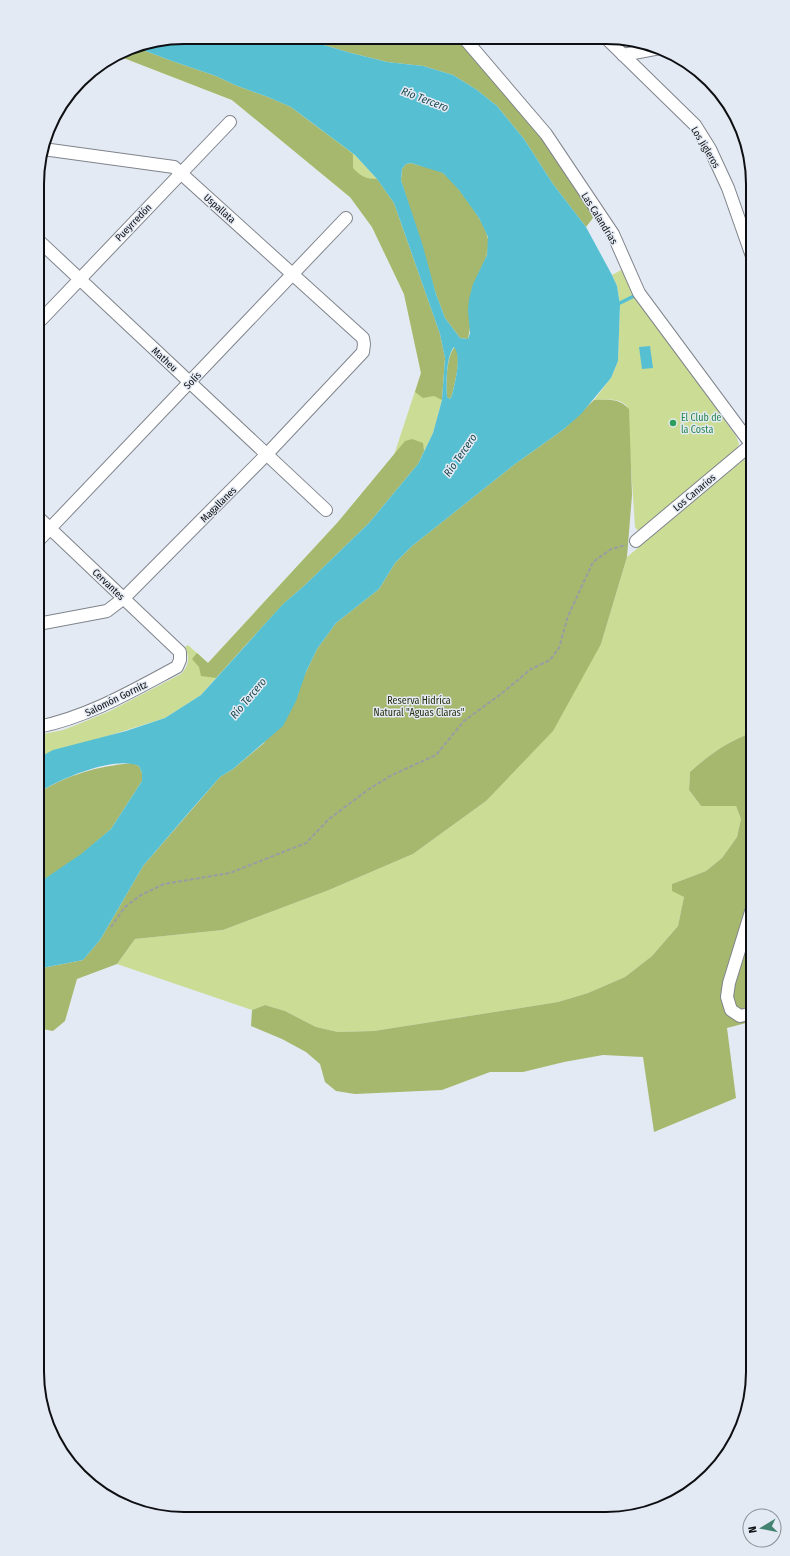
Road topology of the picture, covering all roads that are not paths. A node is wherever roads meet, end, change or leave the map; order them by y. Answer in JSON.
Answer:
{"nodes":[{"id":1,"x":469,"y":44,"type":"edge"},
{"id":2,"x":612,"y":44,"type":"edge"},
{"id":3,"x":648,"y":50,"type":"edge"},
{"id":4,"x":623,"y":55,"type":"junction"},
{"id":5,"x":230,"y":122,"type":"dead end"},
{"id":6,"x":49,"y":150,"type":"edge"},
{"id":7,"x":181,"y":173,"type":"junction"},
{"id":8,"x":346,"y":218,"type":"dead end"},
{"id":9,"x":746,"y":238,"type":"edge"},
{"id":10,"x":44,"y":246,"type":"edge"},
{"id":11,"x":293,"y":274,"type":"junction"},
{"id":12,"x":79,"y":278,"type":"junction"},
{"id":13,"x":44,"y":316,"type":"edge"},
{"id":14,"x":363,"y":338,"type":"joint"},
{"id":15,"x":190,"y":382,"type":"junction"},
{"id":16,"x":746,"y":435,"type":"edge"},
{"id":17,"x":746,"y":448,"type":"edge"},
{"id":18,"x":267,"y":454,"type":"junction"},
{"id":19,"x":326,"y":510,"type":"dead end"},
{"id":20,"x":44,"y":522,"type":"edge"},
{"id":21,"x":50,"y":528,"type":"junction"},
{"id":22,"x":44,"y":534,"type":"edge"},
{"id":23,"x":636,"y":541,"type":"road end"},
{"id":24,"x":124,"y":598,"type":"junction"},
{"id":25,"x":44,"y":623,"type":"edge"},
{"id":26,"x":180,"y":652,"type":"joint"},
{"id":27,"x":44,"y":726,"type":"edge"},
{"id":28,"x":746,"y":926,"type":"edge"},
{"id":29,"x":746,"y":1015,"type":"edge"}],
"edges":[{"from":1,"to":16,"type":"street","name":"Las Calandrias"},
{"from":2,"to":4,"type":"street","name":"Los Jigleros"},
{"from":3,"to":4,"type":"street"},
{"from":4,"to":9,"type":"street","name":"Los Jigleros"},
{"from":5,"to":7,"type":"street","name":"Pueyrredón"},
{"from":6,"to":7,"type":"street","name":"Uspallata"},
{"from":7,"to":11,"type":"street","name":"Uspallata"},
{"from":7,"to":12,"type":"street","name":"Pueyrredón"},
{"from":8,"to":11,"type":"street","name":"Solís"},
{"from":10,"to":12,"type":"street","name":"Matheu"},
{"from":11,"to":14,"type":"street","name":"Uspallata"},
{"from":11,"to":15,"type":"street","name":"Solís"},
{"from":12,"to":13,"type":"street","name":"Pueyrredón"},
{"from":12,"to":15,"type":"street","name":"Matheu"},
{"from":14,"to":18,"type":"street","name":"Magallanes"},
{"from":15,"to":18,"type":"street","name":"Matheu"},
{"from":15,"to":21,"type":"street","name":"Solís"},
{"from":17,"to":23,"type":"street","name":"Los Canarios"},
{"from":18,"to":19,"type":"street","name":"Matheu"},
{"from":18,"to":24,"type":"street","name":"Magallanes"},
{"from":20,"to":21,"type":"street","name":"Cervantes"},
{"from":21,"to":22,"type":"street","name":"Solís"},
{"from":21,"to":24,"type":"street","name":"Cervantes"},
{"from":24,"to":25,"type":"street","name":"Magallanes"},
{"from":24,"to":26,"type":"street","name":"Cervantes"},
{"from":26,"to":27,"type":"street","name":"Salomón Gornitz"},
{"from":28,"to":29,"type":"street"}]}
